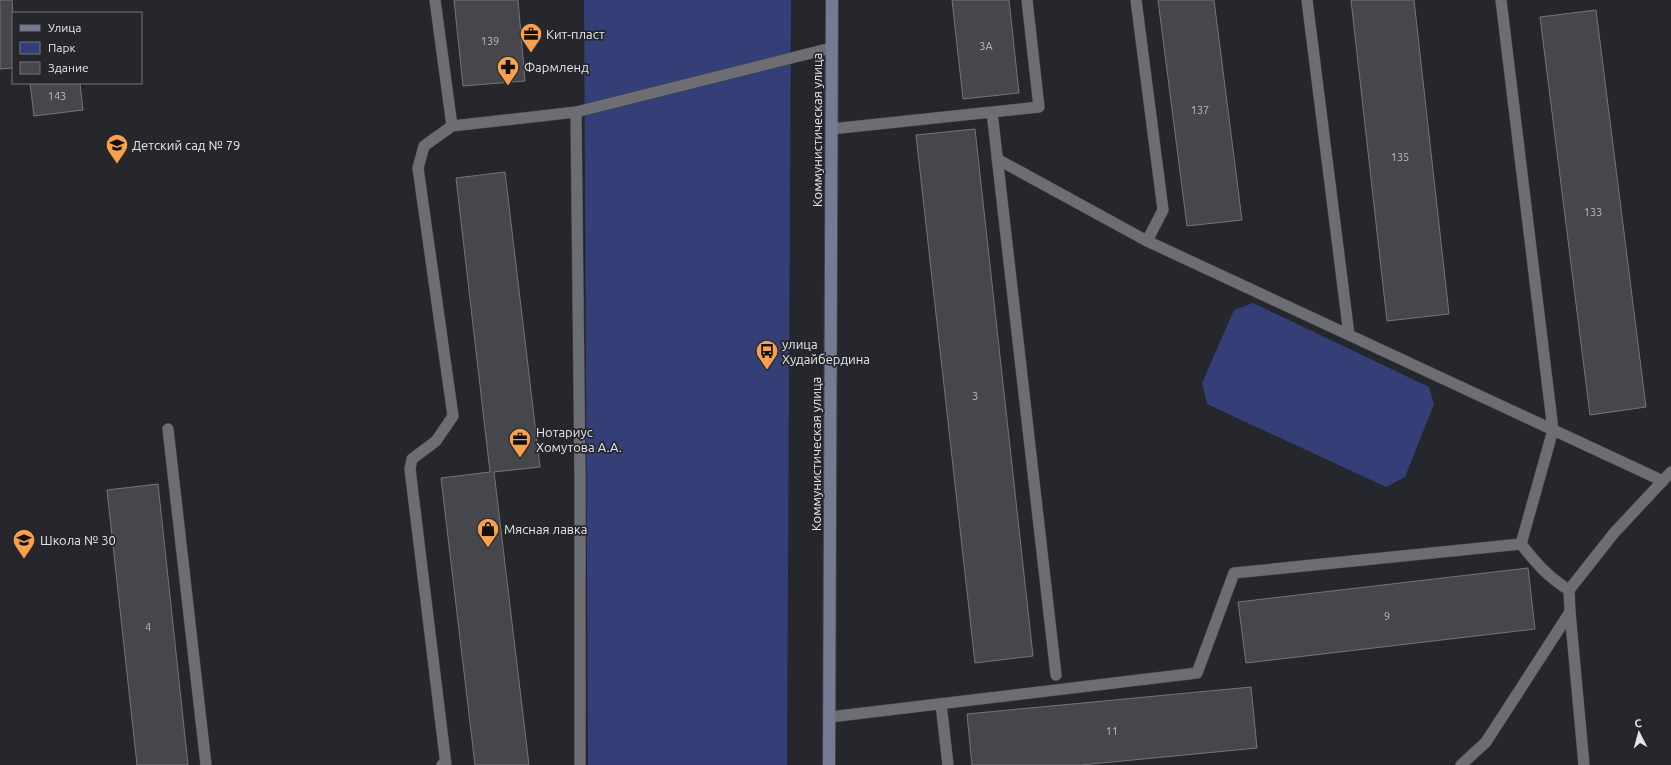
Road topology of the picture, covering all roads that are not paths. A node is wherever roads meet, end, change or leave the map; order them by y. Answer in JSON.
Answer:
{"nodes":[{"id":1,"x":435,"y":0,"type":"edge"},
{"id":2,"x":832,"y":0,"type":"edge"},
{"id":3,"x":1027,"y":0,"type":"edge"},
{"id":4,"x":1136,"y":0,"type":"edge"},
{"id":5,"x":1307,"y":0,"type":"edge"},
{"id":6,"x":1501,"y":0,"type":"edge"},
{"id":7,"x":831,"y":48,"type":"junction"},
{"id":8,"x":576,"y":112,"type":"junction"},
{"id":9,"x":992,"y":112,"type":"junction"},
{"id":10,"x":452,"y":126,"type":"junction"},
{"id":11,"x":831,"y":129,"type":"junction"},
{"id":12,"x":998,"y":159,"type":"junction"},
{"id":13,"x":1147,"y":241,"type":"junction"},
{"id":14,"x":1349,"y":335,"type":"junction"},
{"id":15,"x":168,"y":429,"type":"dead end"},
{"id":16,"x":1553,"y":430,"type":"junction"},
{"id":17,"x":1671,"y":472,"type":"edge"},
{"id":18,"x":1663,"y":481,"type":"junction"},
{"id":19,"x":1521,"y":544,"type":"junction"},
{"id":20,"x":1569,"y":590,"type":"junction"},
{"id":21,"x":1570,"y":612,"type":"junction"},
{"id":22,"x":1056,"y":675,"type":"dead end"},
{"id":23,"x":941,"y":704,"type":"junction"},
{"id":24,"x":830,"y":717,"type":"junction"},
{"id":25,"x":206,"y":765,"type":"edge"},
{"id":26,"x":442,"y":765,"type":"edge"},
{"id":27,"x":580,"y":765,"type":"edge"},
{"id":28,"x":829,"y":765,"type":"edge"},
{"id":29,"x":948,"y":765,"type":"edge"},
{"id":30,"x":1461,"y":765,"type":"edge"},
{"id":31,"x":1584,"y":765,"type":"edge"}],
"edges":[{"from":1,"to":10,"type":"lane"},
{"from":2,"to":7,"type":"main road","name":"Коммунистическая улица"},
{"from":3,"to":9,"type":"lane"},
{"from":4,"to":13,"type":"lane"},
{"from":5,"to":14,"type":"lane"},
{"from":6,"to":16,"type":"lane"},
{"from":7,"to":8,"type":"lane"},
{"from":7,"to":11,"type":"main road","name":"Коммунистическая улица"},
{"from":8,"to":10,"type":"lane"},
{"from":8,"to":27,"type":"lane"},
{"from":9,"to":11,"type":"lane"},
{"from":9,"to":12,"type":"lane"},
{"from":10,"to":26,"type":"lane"},
{"from":11,"to":24,"type":"main road","name":"Коммунистическая улица"},
{"from":12,"to":13,"type":"lane"},
{"from":12,"to":22,"type":"lane"},
{"from":13,"to":14,"type":"lane"},
{"from":14,"to":16,"type":"lane"},
{"from":15,"to":25,"type":"lane"},
{"from":16,"to":18,"type":"lane"},
{"from":16,"to":19,"type":"lane"},
{"from":17,"to":18,"type":"lane"},
{"from":18,"to":20,"type":"lane"},
{"from":19,"to":20,"type":"lane"},
{"from":19,"to":23,"type":"lane"},
{"from":20,"to":21,"type":"lane"},
{"from":21,"to":30,"type":"lane"},
{"from":21,"to":31,"type":"lane"},
{"from":23,"to":24,"type":"lane"},
{"from":23,"to":29,"type":"lane"},
{"from":24,"to":28,"type":"main road","name":"Коммунистическая улица"}]}
